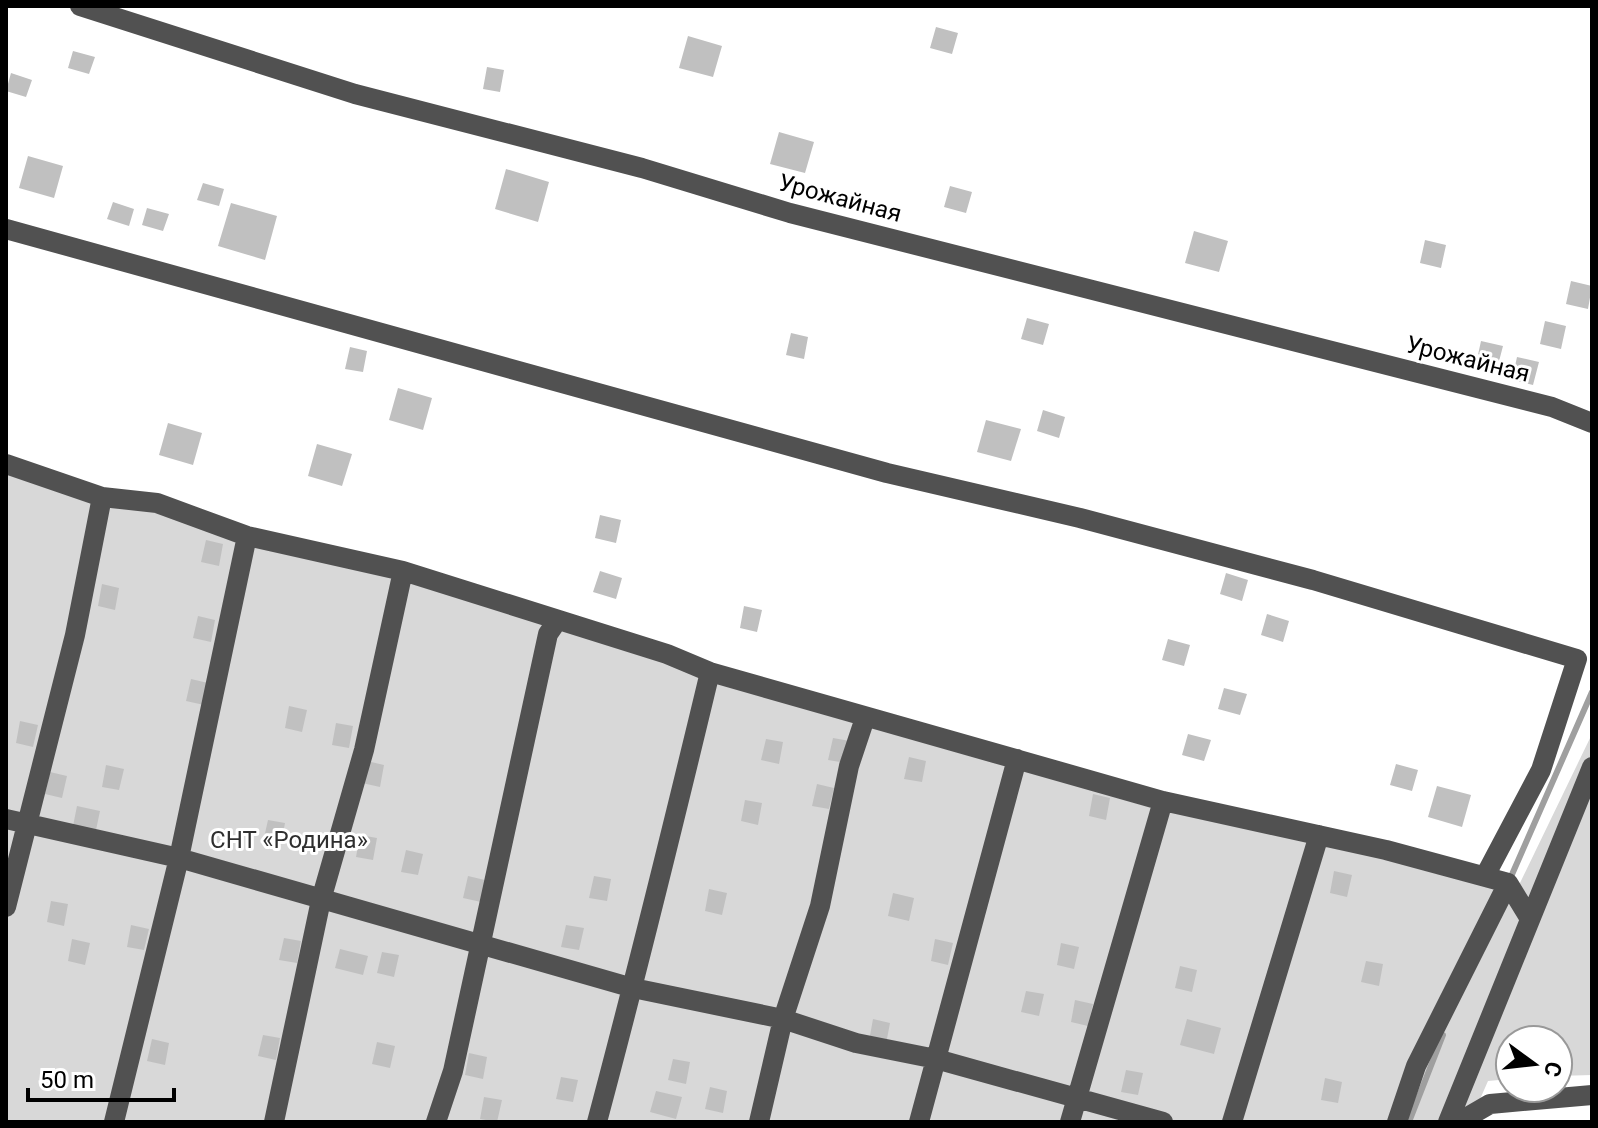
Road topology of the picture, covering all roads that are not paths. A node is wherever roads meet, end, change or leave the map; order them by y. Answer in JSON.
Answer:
{"nodes":[{"id":1,"x":80,"y":6,"type":"edge"},
{"id":2,"x":6,"y":229,"type":"edge"},
{"id":3,"x":1592,"y":423,"type":"edge"},
{"id":4,"x":6,"y":464,"type":"edge"},
{"id":5,"x":102,"y":497,"type":"junction"},
{"id":6,"x":247,"y":536,"type":"junction"},
{"id":7,"x":403,"y":571,"type":"junction"},
{"id":8,"x":557,"y":621,"type":"junction"},
{"id":9,"x":710,"y":672,"type":"junction"},
{"id":10,"x":865,"y":718,"type":"junction"},
{"id":11,"x":1017,"y":759,"type":"junction"},
{"id":12,"x":1592,"y":767,"type":"edge"},
{"id":13,"x":1163,"y":801,"type":"junction"},
{"id":14,"x":6,"y":819,"type":"edge"},
{"id":15,"x":28,"y":824,"type":"junction"},
{"id":16,"x":1319,"y":835,"type":"junction"},
{"id":17,"x":179,"y":858,"type":"junction"},
{"id":18,"x":1485,"y":876,"type":"junction"},
{"id":19,"x":1508,"y":883,"type":"junction"},
{"id":20,"x":321,"y":900,"type":"junction"},
{"id":21,"x":6,"y":907,"type":"edge"},
{"id":22,"x":1530,"y":919,"type":"junction"},
{"id":23,"x":481,"y":947,"type":"junction"},
{"id":24,"x":633,"y":988,"type":"junction"},
{"id":25,"x":783,"y":1019,"type":"junction"},
{"id":26,"x":936,"y":1059,"type":"junction"},
{"id":27,"x":1592,"y":1095,"type":"edge"},
{"id":28,"x":1076,"y":1098,"type":"junction"},
{"id":29,"x":114,"y":1122,"type":"edge"},
{"id":30,"x":274,"y":1122,"type":"edge"},
{"id":31,"x":436,"y":1122,"type":"edge"},
{"id":32,"x":597,"y":1122,"type":"edge"},
{"id":33,"x":759,"y":1122,"type":"edge"},
{"id":34,"x":919,"y":1122,"type":"edge"},
{"id":35,"x":1070,"y":1122,"type":"edge"},
{"id":36,"x":1163,"y":1122,"type":"edge"},
{"id":37,"x":1232,"y":1122,"type":"edge"},
{"id":38,"x":1397,"y":1122,"type":"edge"},
{"id":39,"x":1448,"y":1122,"type":"edge"},
{"id":40,"x":1459,"y":1122,"type":"edge"}],
"edges":[{"from":1,"to":3,"type":"street","name":"Урожайная"},
{"from":2,"to":18,"type":"street"},
{"from":4,"to":5,"type":"street"},
{"from":5,"to":6,"type":"street"},
{"from":5,"to":15,"type":"street"},
{"from":6,"to":7,"type":"street"},
{"from":6,"to":17,"type":"street"},
{"from":7,"to":8,"type":"street"},
{"from":7,"to":20,"type":"street"},
{"from":8,"to":9,"type":"street"},
{"from":8,"to":23,"type":"street"},
{"from":9,"to":10,"type":"street"},
{"from":9,"to":24,"type":"street"},
{"from":10,"to":11,"type":"street"},
{"from":10,"to":25,"type":"street"},
{"from":11,"to":13,"type":"street"},
{"from":11,"to":26,"type":"street"},
{"from":12,"to":22,"type":"street"},
{"from":13,"to":16,"type":"street"},
{"from":13,"to":28,"type":"street"},
{"from":14,"to":15,"type":"street"},
{"from":15,"to":17,"type":"street"},
{"from":15,"to":21,"type":"street"},
{"from":16,"to":18,"type":"street"},
{"from":16,"to":37,"type":"street"},
{"from":17,"to":20,"type":"street"},
{"from":17,"to":29,"type":"street"},
{"from":18,"to":19,"type":"street"},
{"from":19,"to":22,"type":"street"},
{"from":19,"to":38,"type":"street"},
{"from":20,"to":23,"type":"street"},
{"from":20,"to":30,"type":"street"},
{"from":22,"to":39,"type":"street"},
{"from":23,"to":24,"type":"street"},
{"from":23,"to":31,"type":"street"},
{"from":24,"to":25,"type":"street"},
{"from":24,"to":32,"type":"street"},
{"from":25,"to":26,"type":"street"},
{"from":25,"to":33,"type":"street"},
{"from":26,"to":28,"type":"street"},
{"from":26,"to":34,"type":"street"},
{"from":27,"to":40,"type":"street"},
{"from":28,"to":35,"type":"street"},
{"from":28,"to":36,"type":"street"}]}
